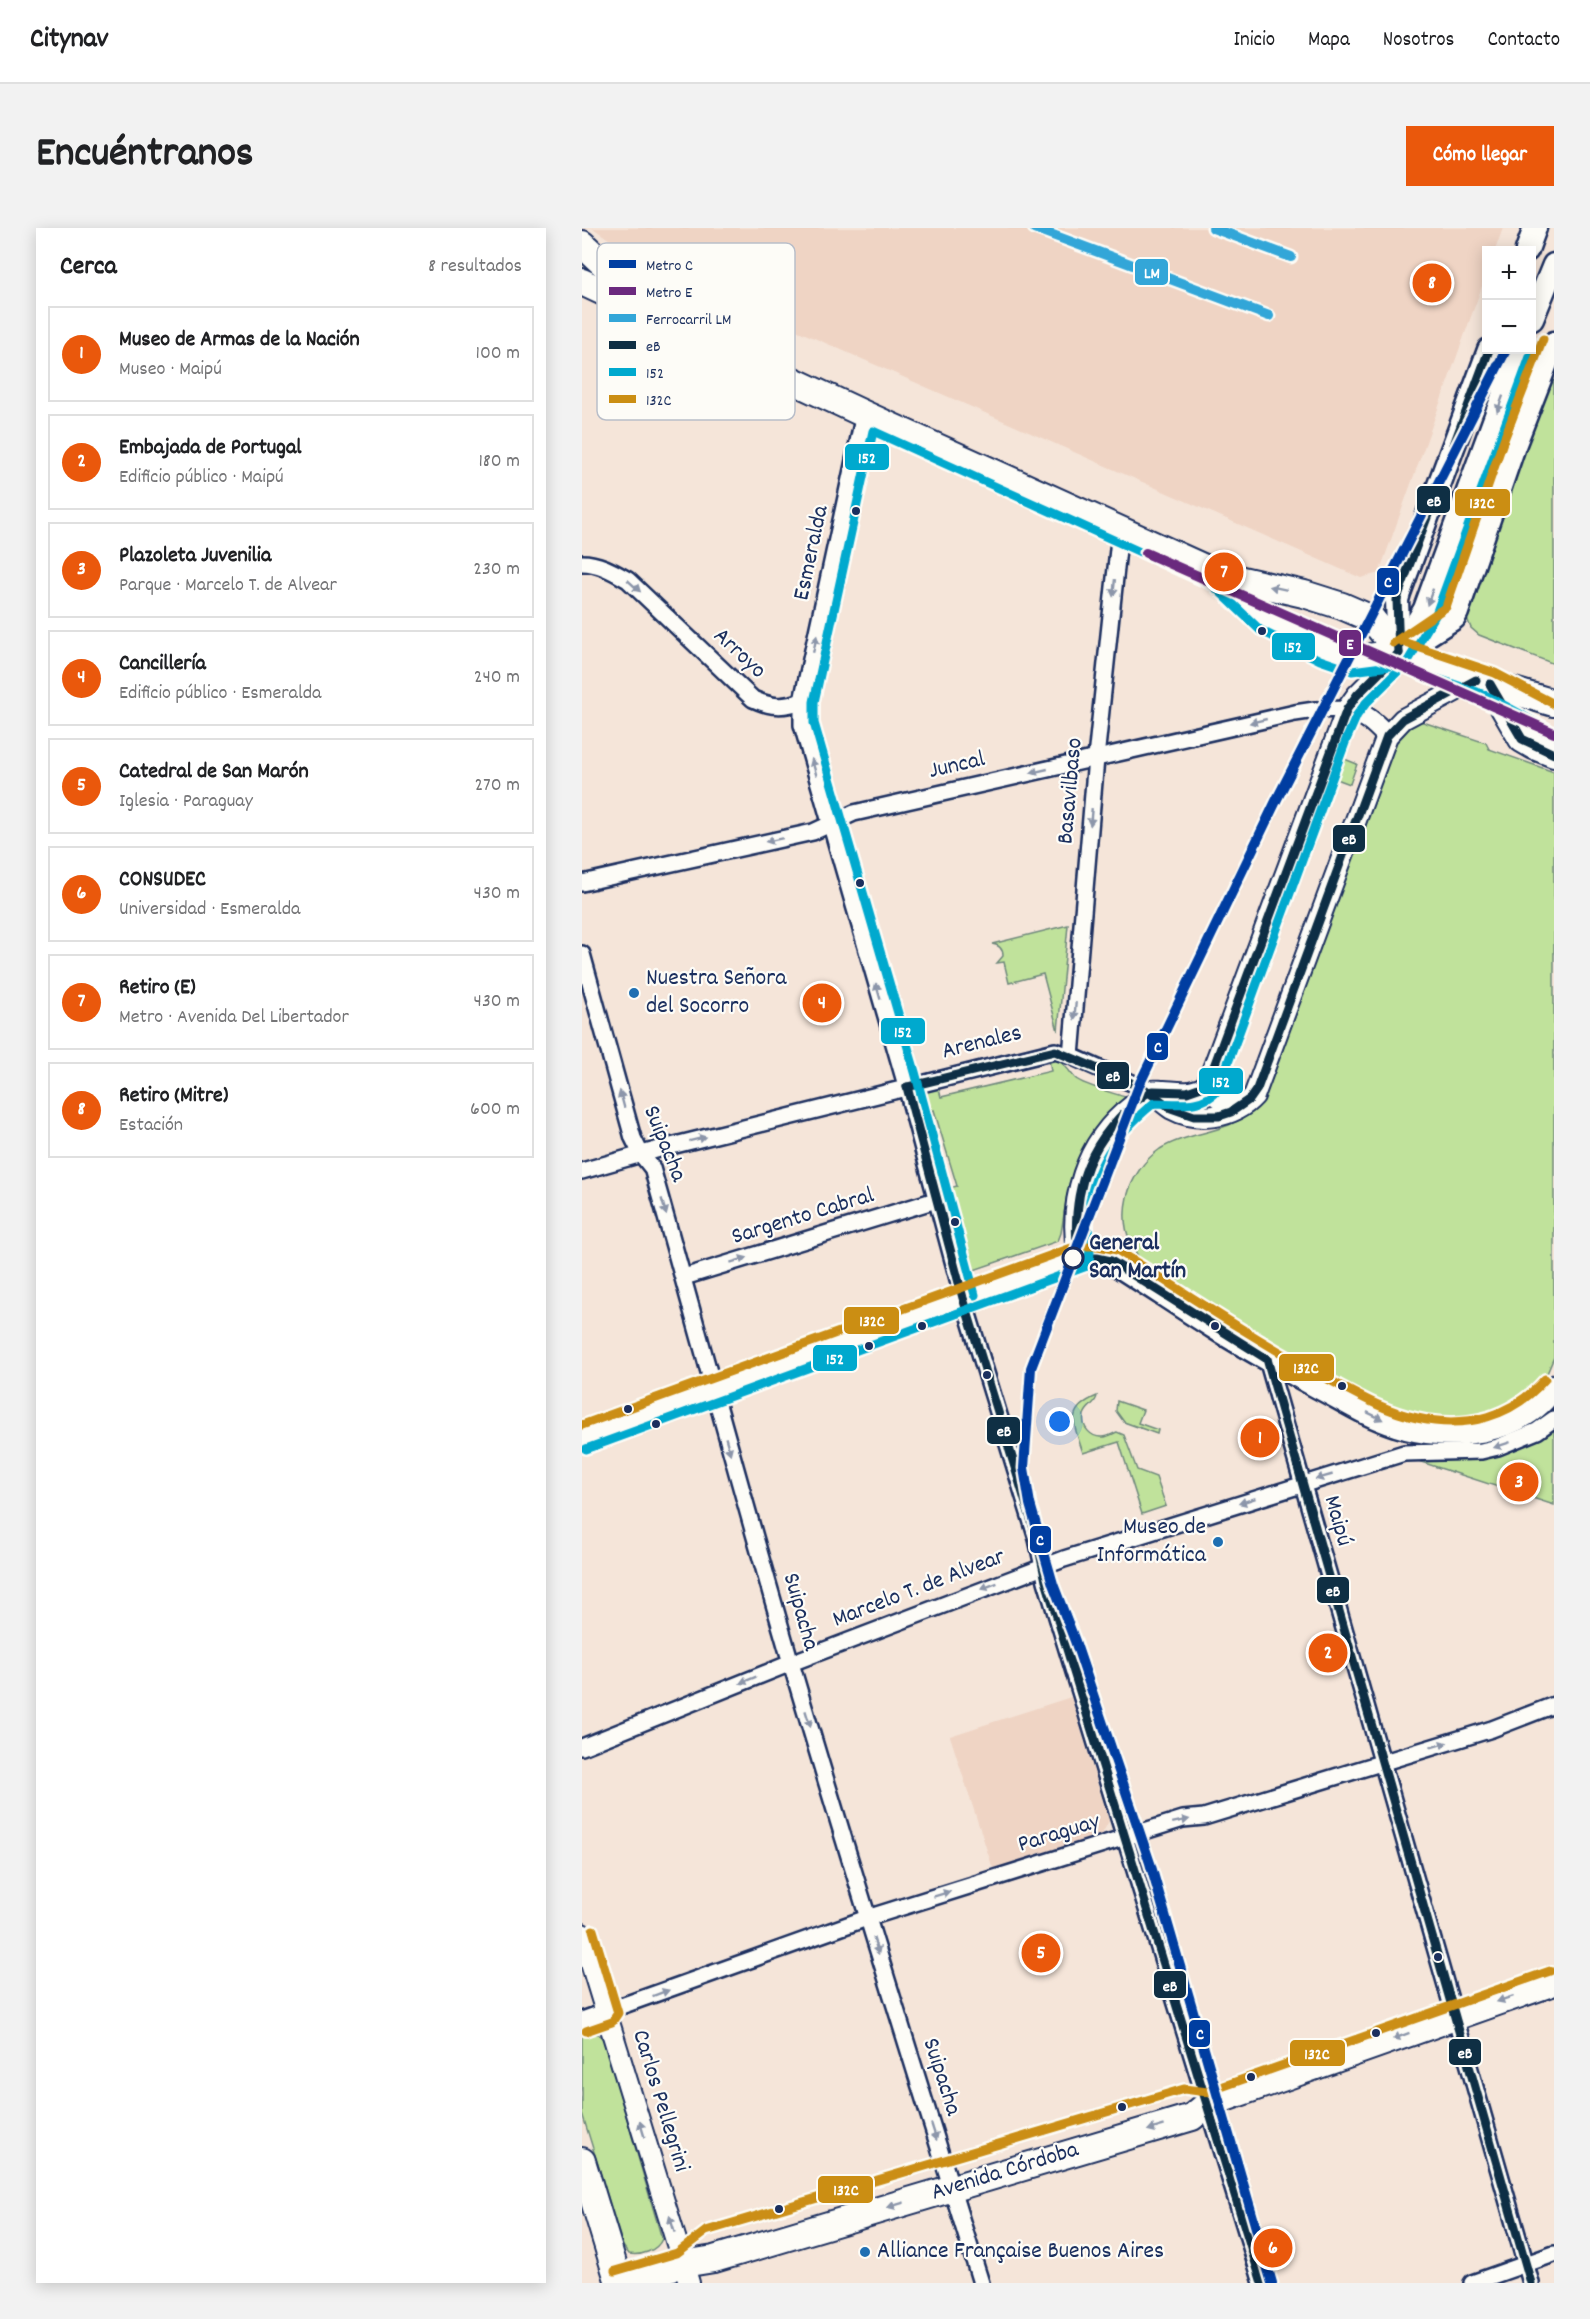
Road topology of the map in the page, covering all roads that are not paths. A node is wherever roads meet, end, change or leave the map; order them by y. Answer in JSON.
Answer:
{"nodes":[{"id":1,"x":1535,"y":228,"type":"edge"},
{"id":2,"x":582,"y":244,"type":"edge"},
{"id":3,"x":1528,"y":246,"type":"edge"},
{"id":4,"x":597,"y":258,"type":"edge"},
{"id":5,"x":1554,"y":265,"type":"edge"},
{"id":6,"x":582,"y":282,"type":"edge"},
{"id":7,"x":597,"y":289,"type":"edge"},
{"id":8,"x":1551,"y":290,"type":"edge"},
{"id":9,"x":1536,"y":313,"type":"edge"},
{"id":10,"x":1554,"y":343,"type":"edge"},
{"id":11,"x":1488,"y":354,"type":"edge"},
{"id":12,"x":1519,"y":354,"type":"edge"},
{"id":13,"x":795,"y":381,"type":"edge"},
{"id":14,"x":864,"y":414,"type":"junction"},
{"id":15,"x":1120,"y":530,"type":"junction"},
{"id":16,"x":582,"y":563,"type":"edge"},
{"id":17,"x":1220,"y":575,"type":"junction"},
{"id":18,"x":1399,"y":654,"type":"junction"},
{"id":19,"x":1483,"y":682,"type":"junction"},
{"id":20,"x":802,"y":701,"type":"junction"},
{"id":21,"x":1554,"y":703,"type":"edge"},
{"id":22,"x":1347,"y":710,"type":"junction"},
{"id":23,"x":1554,"y":718,"type":"edge"},
{"id":24,"x":1387,"y":736,"type":"junction"},
{"id":25,"x":1554,"y":754,"type":"edge"},
{"id":26,"x":1096,"y":758,"type":"junction"},
{"id":27,"x":830,"y":824,"type":"junction"},
{"id":28,"x":582,"y":883,"type":"edge"},
{"id":29,"x":582,"y":954,"type":"edge"},
{"id":30,"x":1071,"y":1056,"type":"junction"},
{"id":31,"x":1208,"y":1085,"type":"junction"},
{"id":32,"x":907,"y":1087,"type":"junction"},
{"id":33,"x":1150,"y":1091,"type":"junction"},
{"id":34,"x":1242,"y":1105,"type":"junction"},
{"id":35,"x":641,"y":1154,"type":"junction"},
{"id":36,"x":582,"y":1171,"type":"edge"},
{"id":37,"x":936,"y":1200,"type":"junction"},
{"id":38,"x":1078,"y":1258,"type":"junction"},
{"id":39,"x":684,"y":1277,"type":"junction"},
{"id":40,"x":963,"y":1299,"type":"junction"},
{"id":41,"x":1267,"y":1359,"type":"junction"},
{"id":42,"x":1554,"y":1387,"type":"edge"},
{"id":43,"x":713,"y":1390,"type":"junction"},
{"id":44,"x":1554,"y":1419,"type":"edge"},
{"id":45,"x":582,"y":1438,"type":"edge"},
{"id":46,"x":1302,"y":1483,"type":"junction"},
{"id":47,"x":1044,"y":1566,"type":"junction"},
{"id":48,"x":791,"y":1663,"type":"junction"},
{"id":49,"x":1554,"y":1705,"type":"edge"},
{"id":50,"x":582,"y":1747,"type":"edge"},
{"id":51,"x":1383,"y":1761,"type":"junction"},
{"id":52,"x":1125,"y":1837,"type":"junction"},
{"id":53,"x":867,"y":1918,"type":"junction"},
{"id":54,"x":582,"y":1934,"type":"edge"},
{"id":55,"x":1554,"y":1982,"type":"edge"},
{"id":56,"x":606,"y":2012,"type":"junction"},
{"id":57,"x":1456,"y":2017,"type":"junction"},
{"id":58,"x":582,"y":2020,"type":"edge"},
{"id":59,"x":1208,"y":2104,"type":"junction"},
{"id":60,"x":582,"y":2161,"type":"edge"},
{"id":61,"x":952,"y":2188,"type":"junction"},
{"id":62,"x":1554,"y":2254,"type":"edge"},
{"id":63,"x":1525,"y":2263,"type":"junction"},
{"id":64,"x":686,"y":2273,"type":"edge"},
{"id":65,"x":618,"y":2283,"type":"edge"},
{"id":66,"x":981,"y":2283,"type":"edge"},
{"id":67,"x":1262,"y":2283,"type":"edge"},
{"id":68,"x":1472,"y":2283,"type":"edge"},
{"id":69,"x":1531,"y":2283,"type":"edge"}],
"edges":[{"from":1,"to":3,"type":"main road"},
{"from":2,"to":4,"type":"main road"},
{"from":5,"to":8,"type":"main road"},
{"from":6,"to":7,"type":"main road"},
{"from":8,"to":9,"type":"main road"},
{"from":10,"to":18,"type":"main road"},
{"from":11,"to":18,"type":"main road"},
{"from":12,"to":18,"type":"main road","one_way":true},
{"from":13,"to":14,"type":"main road"},
{"from":14,"to":15,"type":"main road"},
{"from":20,"to":14,"type":"street","name":"Esmeralda","one_way":true},
{"from":15,"to":17,"type":"main road"},
{"from":15,"to":26,"type":"street","name":"Basavilbaso","one_way":true},
{"from":16,"to":20,"type":"street","name":"Arroyo","one_way":true},
{"from":18,"to":17,"type":"main road","one_way":true},
{"from":17,"to":18,"type":"main road"},
{"from":18,"to":19,"type":"main road"},
{"from":18,"to":22,"type":"street"},
{"from":19,"to":21,"type":"main road"},
{"from":19,"to":23,"type":"main road"},
{"from":19,"to":24,"type":"street"},
{"from":19,"to":25,"type":"main road"},
{"from":27,"to":20,"type":"street","one_way":true},
{"from":22,"to":24,"type":"street"},
{"from":22,"to":26,"type":"street","name":"Juncal","one_way":true},
{"from":22,"to":31,"type":"street"},
{"from":24,"to":34,"type":"street"},
{"from":26,"to":27,"type":"street","name":"Juncal","one_way":true},
{"from":26,"to":30,"type":"street","name":"Basavilbaso","one_way":true},
{"from":27,"to":28,"type":"street","name":"Juncal","one_way":true},
{"from":32,"to":27,"type":"street","one_way":true},
{"from":35,"to":29,"type":"street","name":"Suipacha","one_way":true},
{"from":30,"to":32,"type":"street","name":"Arenales"},
{"from":30,"to":33,"type":"street","name":"Arenales"},
{"from":31,"to":33,"type":"street"},
{"from":31,"to":34,"type":"street"},
{"from":35,"to":32,"type":"street","name":"Arenales","one_way":true},
{"from":32,"to":37,"type":"street"},
{"from":33,"to":34,"type":"street","name":"Arenales"},
{"from":33,"to":38,"type":"street"},
{"from":35,"to":36,"type":"street","name":"Arenales"},
{"from":35,"to":39,"type":"street","name":"Suipacha","one_way":true},
{"from":39,"to":37,"type":"street","name":"Sargento Cabral","one_way":true},
{"from":37,"to":40,"type":"street"},
{"from":38,"to":40,"type":"main road"},
{"from":38,"to":41,"type":"main road"},
{"from":39,"to":43,"type":"street","name":"Suipacha"},
{"from":40,"to":43,"type":"main road"},
{"from":40,"to":47,"type":"street"},
{"from":41,"to":42,"type":"main road","one_way":true},
{"from":41,"to":46,"type":"street","name":"Maipú"},
{"from":43,"to":45,"type":"main road"},
{"from":43,"to":48,"type":"street","name":"Suipacha","one_way":true},
{"from":44,"to":46,"type":"street","name":"Marcelo T. de Alvear","one_way":true},
{"from":46,"to":47,"type":"street","name":"Marcelo T. de Alvear","one_way":true},
{"from":46,"to":51,"type":"street","name":"Maipú"},
{"from":47,"to":48,"type":"street","name":"Marcelo T. de Alvear","one_way":true},
{"from":47,"to":52,"type":"street"},
{"from":48,"to":50,"type":"street","name":"Marcelo T. de Alvear","one_way":true},
{"from":48,"to":53,"type":"street","name":"Suipacha","one_way":true},
{"from":51,"to":49,"type":"street","name":"Paraguay","one_way":true},
{"from":52,"to":51,"type":"street","name":"Paraguay","one_way":true},
{"from":51,"to":57,"type":"street","name":"Maipú"},
{"from":53,"to":52,"type":"street","name":"Paraguay","one_way":true},
{"from":52,"to":59,"type":"street"},
{"from":56,"to":53,"type":"street","name":"Paraguay","one_way":true},
{"from":53,"to":61,"type":"street","name":"Suipacha","one_way":true},
{"from":54,"to":56,"type":"street","name":"Carlos Pellegrini"},
{"from":55,"to":57,"type":"main road","name":"Avenida Córdoba","one_way":true},
{"from":56,"to":58,"type":"street","name":"Paraguay"},
{"from":64,"to":56,"type":"street","name":"Carlos Pellegrini","one_way":true},
{"from":57,"to":59,"type":"main road","name":"Avenida Córdoba","one_way":true},
{"from":57,"to":63,"type":"street","name":"Maipú"},
{"from":59,"to":61,"type":"main road","name":"Avenida Córdoba","one_way":true},
{"from":59,"to":67,"type":"street"},
{"from":60,"to":65,"type":"main road"},
{"from":61,"to":64,"type":"main road","name":"Avenida Córdoba","one_way":true},
{"from":61,"to":66,"type":"street","name":"Suipacha"},
{"from":62,"to":63,"type":"street"},
{"from":63,"to":68,"type":"street"},
{"from":63,"to":69,"type":"street","name":"Maipú"},
{"from":64,"to":65,"type":"main road","name":"Avenida Córdoba"}]}
